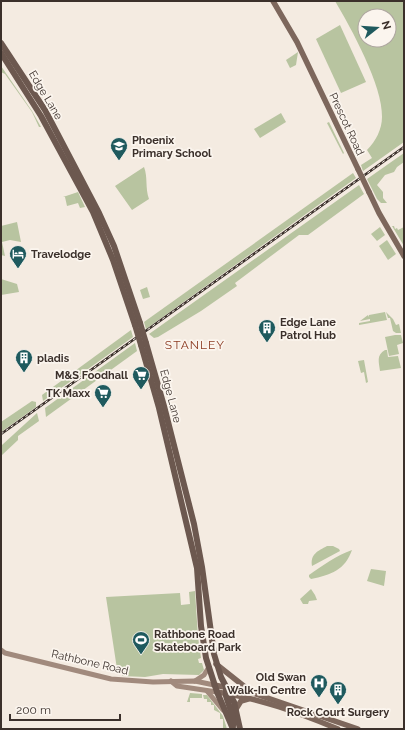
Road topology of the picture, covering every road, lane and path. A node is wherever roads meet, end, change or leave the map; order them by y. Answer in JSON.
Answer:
{"nodes":[{"id":1,"x":273,"y":1,"type":"edge"},
{"id":2,"x":1,"y":43,"type":"edge"},
{"id":3,"x":1,"y":53,"type":"edge"},
{"id":4,"x":404,"y":256,"type":"edge"},
{"id":5,"x":137,"y":324,"type":"junction"},
{"id":6,"x":180,"y":482,"type":"junction"},
{"id":7,"x":199,"y":551,"type":"junction"},
{"id":8,"x":197,"y":568,"type":"junction"},
{"id":9,"x":2,"y":653,"type":"edge"},
{"id":10,"x":216,"y":664,"type":"junction"},
{"id":11,"x":209,"y":667,"type":"junction"},
{"id":12,"x":171,"y":681,"type":"junction"},
{"id":13,"x":195,"y":681,"type":"junction"},
{"id":14,"x":214,"y":685,"type":"junction"},
{"id":15,"x":207,"y":691,"type":"junction"},
{"id":16,"x":217,"y":692,"type":"junction"},
{"id":17,"x":227,"y":692,"type":"junction"},
{"id":18,"x":250,"y":692,"type":"junction"},
{"id":19,"x":249,"y":698,"type":"junction"},
{"id":20,"x":272,"y":702,"type":"junction"},
{"id":21,"x":236,"y":709,"type":"junction"},
{"id":22,"x":227,"y":714,"type":"junction"},
{"id":23,"x":233,"y":728,"type":"edge"},
{"id":24,"x":240,"y":729,"type":"edge"},
{"id":25,"x":338,"y":729,"type":"edge"},
{"id":26,"x":358,"y":729,"type":"edge"}],
"edges":[{"from":1,"to":4,"type":"main road","name":"Prescot Road","bridge":true},
{"from":2,"to":5,"type":"highway","name":"Edge Lane"},
{"from":3,"to":5,"type":"highway","name":"Edge Lane"},
{"from":5,"to":6,"type":"highway","name":"Edge Lane","bridge":true},
{"from":6,"to":7,"type":"highway","name":"Edge Lane"},
{"from":6,"to":8,"type":"highway","name":"Edge Lane"},
{"from":7,"to":8,"type":"highway"},
{"from":7,"to":10,"type":"highway","name":"Edge Lane"},
{"from":8,"to":11,"type":"highway","name":"Edge Lane"},
{"from":9,"to":12,"type":"main road","name":"Rathbone Road"},
{"from":10,"to":17,"type":"highway","name":"Edge Lane"},
{"from":10,"to":18,"type":"main road"},
{"from":11,"to":13,"type":"main road"},
{"from":11,"to":14,"type":"highway","name":"Edge Lane"},
{"from":12,"to":13,"type":"main road","name":"Rathbone Road"},
{"from":12,"to":15,"type":"main road","name":"Rathbone Road"},
{"from":13,"to":14,"type":"main road","name":"Rathbone Road"},
{"from":14,"to":16,"type":"highway","name":"Edge Lane"},
{"from":14,"to":17,"type":"main road"},
{"from":15,"to":16,"type":"main road","name":"Rathbone Road"},
{"from":15,"to":22,"type":"main road"},
{"from":16,"to":17,"type":"main road"},
{"from":16,"to":22,"type":"highway","name":"Edge Lane"},
{"from":17,"to":18,"type":"main road"},
{"from":17,"to":19,"type":"main road"},
{"from":17,"to":21,"type":"highway"},
{"from":17,"to":23,"type":"highway"},
{"from":18,"to":20,"type":"main road"},
{"from":19,"to":20,"type":"main road"},
{"from":19,"to":21,"type":"main road"},
{"from":20,"to":25,"type":"main road"},
{"from":20,"to":26,"type":"main road"},
{"from":21,"to":24,"type":"highway"},
{"from":22,"to":23,"type":"highway","name":"Edge Lane"}]}
